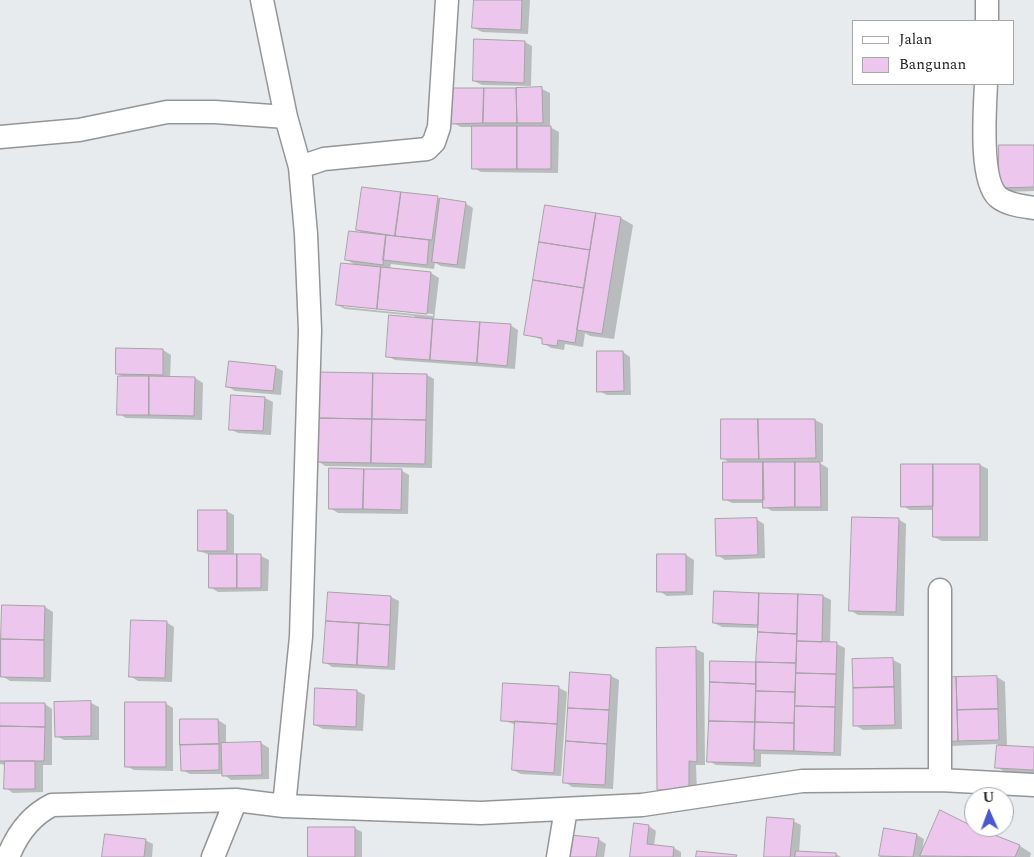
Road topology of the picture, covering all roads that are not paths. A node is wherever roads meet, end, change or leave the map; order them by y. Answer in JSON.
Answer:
{"nodes":[{"id":1,"x":262,"y":0,"type":"edge"},
{"id":2,"x":448,"y":0,"type":"edge"},
{"id":3,"x":988,"y":0,"type":"edge"},
{"id":4,"x":987,"y":20,"type":"edge"},
{"id":5,"x":986,"y":85,"type":"edge"},
{"id":6,"x":286,"y":117,"type":"junction"},
{"id":7,"x":0,"y":137,"type":"edge"},
{"id":8,"x":300,"y":166,"type":"junction"},
{"id":9,"x":1034,"y":208,"type":"edge"},
{"id":10,"x":940,"y":590,"type":"dead end"},
{"id":11,"x":940,"y":780,"type":"junction"},
{"id":12,"x":1034,"y":785,"type":"edge"},
{"id":13,"x":236,"y":800,"type":"junction"},
{"id":14,"x":284,"y":806,"type":"junction"},
{"id":15,"x":566,"y":809,"type":"junction"},
{"id":16,"x":8,"y":857,"type":"edge"},
{"id":17,"x":213,"y":857,"type":"edge"},
{"id":18,"x":558,"y":857,"type":"edge"}],
"edges":[{"from":1,"to":6,"type":"street"},
{"from":2,"to":8,"type":"street"},
{"from":3,"to":4,"type":"street"},
{"from":5,"to":9,"type":"street"},
{"from":6,"to":7,"type":"street"},
{"from":6,"to":8,"type":"street"},
{"from":8,"to":14,"type":"street"},
{"from":10,"to":11,"type":"street"},
{"from":11,"to":12,"type":"street"},
{"from":11,"to":15,"type":"street"},
{"from":13,"to":14,"type":"street"},
{"from":13,"to":16,"type":"street"},
{"from":13,"to":17,"type":"street"},
{"from":14,"to":15,"type":"street"},
{"from":15,"to":18,"type":"street"}]}
